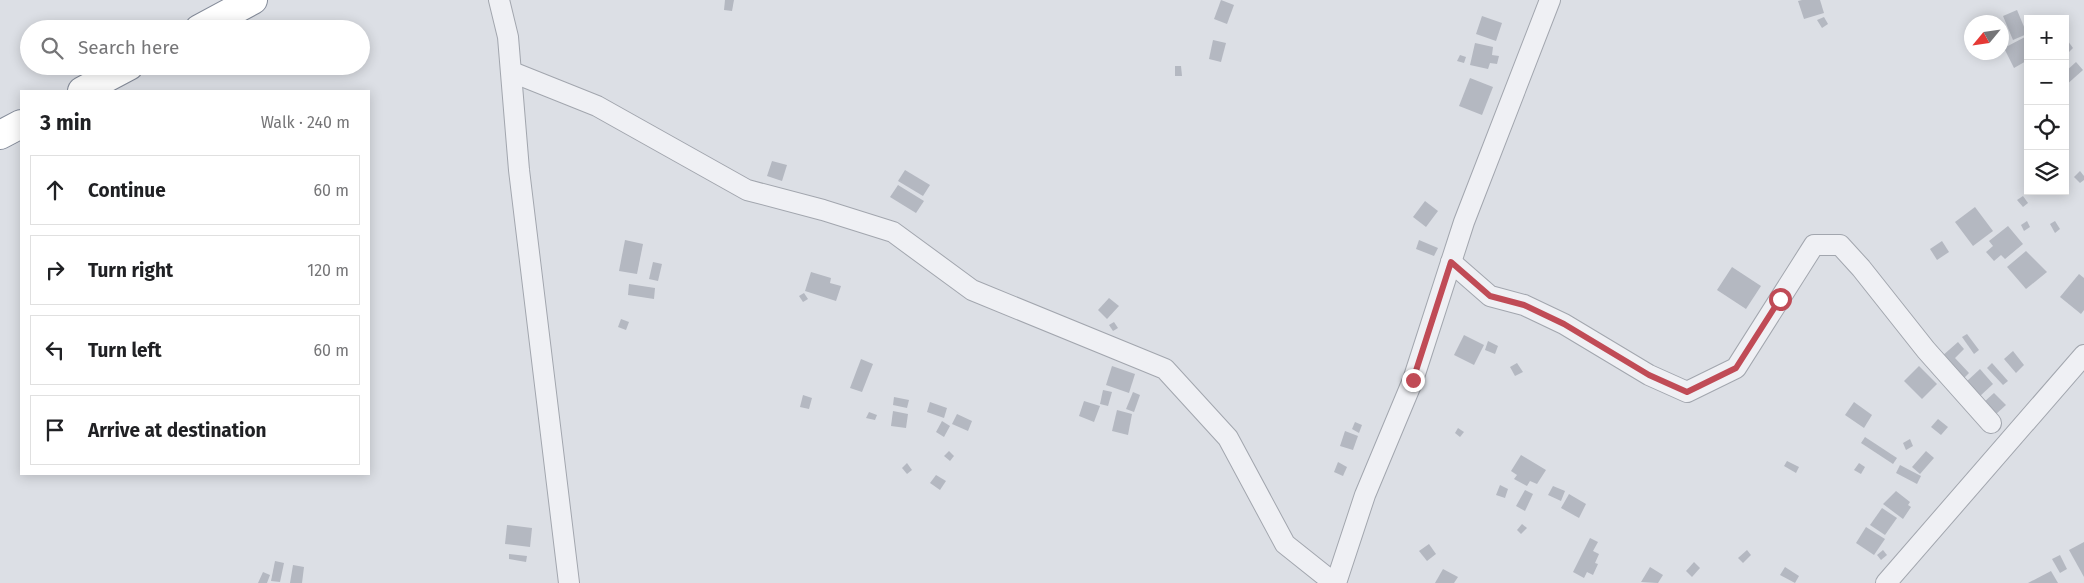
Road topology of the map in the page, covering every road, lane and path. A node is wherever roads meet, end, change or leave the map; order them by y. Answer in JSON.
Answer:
{"nodes":[{"id":1,"x":253,"y":0,"type":"edge"},
{"id":2,"x":499,"y":0,"type":"edge"},
{"id":3,"x":1550,"y":0,"type":"edge"},
{"id":4,"x":216,"y":20,"type":"edge"},
{"id":5,"x":512,"y":72,"type":"junction"},
{"id":6,"x":111,"y":75,"type":"edge"},
{"id":7,"x":84,"y":90,"type":"edge"},
{"id":8,"x":20,"y":125,"type":"edge"},
{"id":9,"x":0,"y":135,"type":"edge"},
{"id":10,"x":1451,"y":262,"type":"junction"},
{"id":11,"x":2084,"y":355,"type":"edge"},
{"id":12,"x":1991,"y":423,"type":"dead end"},
{"id":13,"x":569,"y":583,"type":"edge"},
{"id":14,"x":1335,"y":583,"type":"edge"},
{"id":15,"x":1886,"y":583,"type":"edge"}],
"edges":[{"from":1,"to":4,"type":"highway"},
{"from":2,"to":5,"type":"street"},
{"from":3,"to":10,"type":"street"},
{"from":5,"to":13,"type":"street"},
{"from":5,"to":14,"type":"street"},
{"from":6,"to":7,"type":"highway"},
{"from":8,"to":9,"type":"highway"},
{"from":10,"to":12,"type":"street"},
{"from":10,"to":14,"type":"street"},
{"from":11,"to":15,"type":"street"}]}
